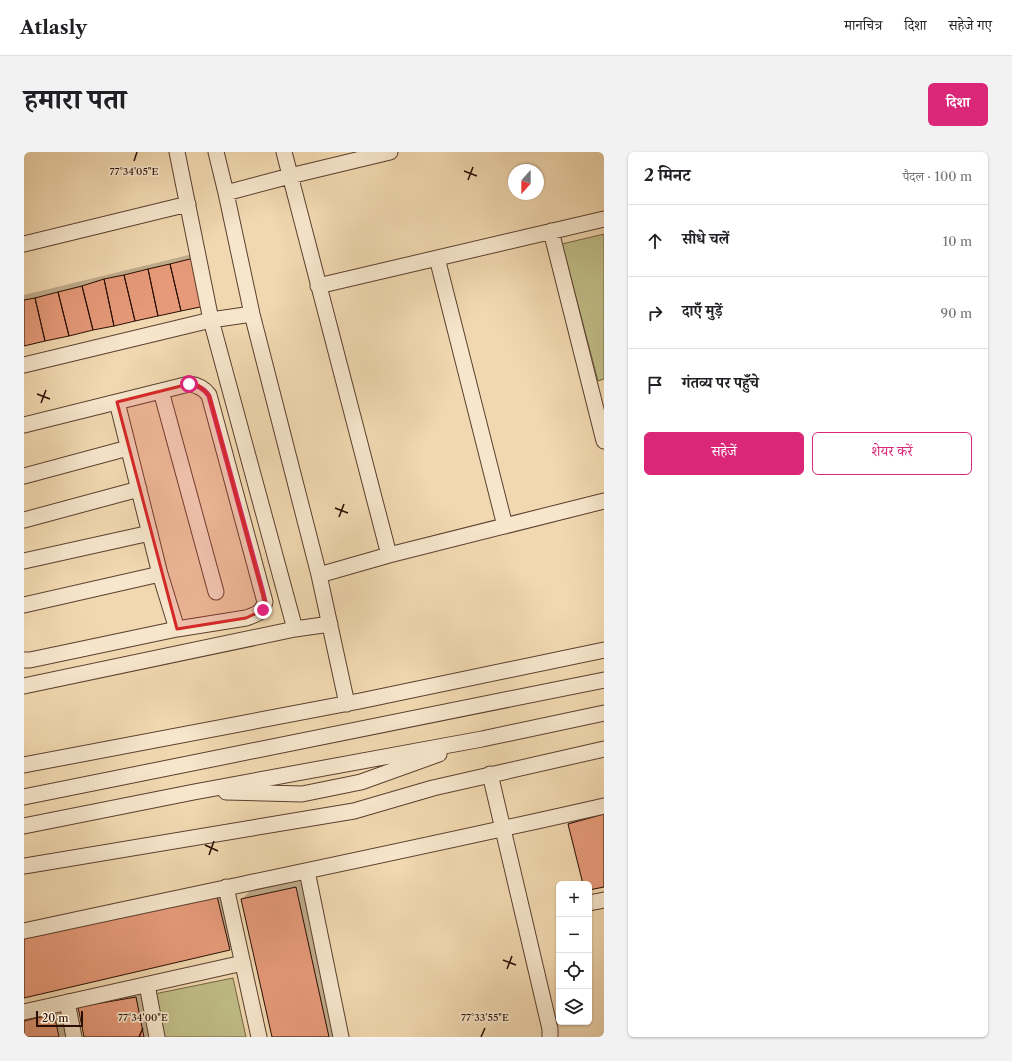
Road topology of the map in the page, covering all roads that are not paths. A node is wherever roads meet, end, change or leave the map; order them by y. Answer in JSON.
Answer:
{"nodes":[{"id":1,"x":177,"y":152,"type":"edge"},
{"id":2,"x":216,"y":152,"type":"edge"},
{"id":3,"x":284,"y":152,"type":"edge"},
{"id":4,"x":390,"y":152,"type":"edge"},
{"id":5,"x":290,"y":176,"type":"junction"},
{"id":6,"x":226,"y":193,"type":"junction"},
{"id":7,"x":188,"y":204,"type":"junction"},
{"id":8,"x":604,"y":219,"type":"edge"},
{"id":9,"x":551,"y":231,"type":"junction"},
{"id":10,"x":24,"y":244,"type":"edge"},
{"id":11,"x":437,"y":258,"type":"junction"},
{"id":12,"x":318,"y":286,"type":"junction"},
{"id":13,"x":252,"y":314,"type":"junction"},
{"id":14,"x":211,"y":320,"type":"junction"},
{"id":15,"x":24,"y":365,"type":"edge"},
{"id":16,"x":597,"y":387,"type":"edge"},
{"id":17,"x":161,"y":391,"type":"junction"},
{"id":18,"x":117,"y":402,"type":"junction"},
{"id":19,"x":24,"y":425,"type":"edge"},
{"id":20,"x":604,"y":441,"type":"edge"},
{"id":21,"x":128,"y":448,"type":"junction"},
{"id":22,"x":24,"y":476,"type":"edge"},
{"id":23,"x":139,"y":489,"type":"junction"},
{"id":24,"x":604,"y":501,"type":"edge"},
{"id":25,"x":24,"y":520,"type":"edge"},
{"id":26,"x":505,"y":526,"type":"junction"},
{"id":27,"x":150,"y":532,"type":"junction"},
{"id":28,"x":389,"y":555,"type":"junction"},
{"id":29,"x":24,"y":561,"type":"edge"},
{"id":30,"x":160,"y":574,"type":"junction"},
{"id":31,"x":319,"y":575,"type":"junction"},
{"id":32,"x":216,"y":592,"type":"dead end"},
{"id":33,"x":24,"y":605,"type":"edge"},
{"id":34,"x":330,"y":624,"type":"junction"},
{"id":35,"x":295,"y":628,"type":"junction"},
{"id":36,"x":177,"y":629,"type":"junction"},
{"id":37,"x":604,"y":650,"type":"edge"},
{"id":38,"x":24,"y":660,"type":"edge"},
{"id":39,"x":604,"y":680,"type":"edge"},
{"id":40,"x":24,"y":686,"type":"edge"},
{"id":41,"x":347,"y":704,"type":"junction"},
{"id":42,"x":604,"y":713,"type":"edge"},
{"id":43,"x":482,"y":739,"type":"junction"},
{"id":44,"x":604,"y":749,"type":"edge"},
{"id":45,"x":24,"y":765,"type":"edge"},
{"id":46,"x":490,"y":774,"type":"junction"},
{"id":47,"x":194,"y":792,"type":"junction"},
{"id":48,"x":24,"y":797,"type":"edge"},
{"id":49,"x":604,"y":806,"type":"edge"},
{"id":50,"x":24,"y":826,"type":"edge"},
{"id":51,"x":503,"y":829,"type":"junction"},
{"id":52,"x":24,"y":866,"type":"edge"},
{"id":53,"x":307,"y":871,"type":"junction"},
{"id":54,"x":226,"y":887,"type":"junction"},
{"id":55,"x":604,"y":900,"type":"edge"},
{"id":56,"x":592,"y":902,"type":"edge"},
{"id":57,"x":24,"y":931,"type":"edge"},
{"id":58,"x":243,"y":964,"type":"junction"},
{"id":59,"x":147,"y":985,"type":"junction"},
{"id":60,"x":67,"y":1002,"type":"junction"},
{"id":61,"x":24,"y":1012,"type":"edge"},
{"id":62,"x":74,"y":1037,"type":"edge"},
{"id":63,"x":157,"y":1037,"type":"edge"},
{"id":64,"x":259,"y":1037,"type":"edge"},
{"id":65,"x":341,"y":1037,"type":"edge"},
{"id":66,"x":550,"y":1037,"type":"edge"}],
"edges":[{"from":1,"to":7,"type":"street"},
{"from":2,"to":6,"type":"street"},
{"from":3,"to":5,"type":"street"},
{"from":4,"to":5,"type":"street"},
{"from":5,"to":6,"type":"street"},
{"from":5,"to":12,"type":"street"},
{"from":6,"to":13,"type":"street"},
{"from":7,"to":10,"type":"street"},
{"from":7,"to":14,"type":"street"},
{"from":8,"to":9,"type":"street"},
{"from":9,"to":11,"type":"street"},
{"from":9,"to":16,"type":"street"},
{"from":11,"to":12,"type":"street"},
{"from":11,"to":26,"type":"street"},
{"from":12,"to":28,"type":"street"},
{"from":13,"to":14,"type":"street"},
{"from":13,"to":31,"type":"street"},
{"from":14,"to":15,"type":"street"},
{"from":14,"to":35,"type":"street"},
{"from":16,"to":20,"type":"street"},
{"from":17,"to":18,"type":"street"},
{"from":17,"to":32,"type":"street"},
{"from":17,"to":36,"type":"street"},
{"from":18,"to":19,"type":"street"},
{"from":18,"to":21,"type":"street"},
{"from":21,"to":22,"type":"street"},
{"from":21,"to":23,"type":"street"},
{"from":23,"to":25,"type":"street"},
{"from":23,"to":27,"type":"street"},
{"from":24,"to":26,"type":"street"},
{"from":26,"to":28,"type":"street"},
{"from":27,"to":29,"type":"street"},
{"from":27,"to":30,"type":"street"},
{"from":28,"to":31,"type":"street"},
{"from":30,"to":33,"type":"street"},
{"from":30,"to":36,"type":"street"},
{"from":31,"to":34,"type":"street"},
{"from":34,"to":35,"type":"street"},
{"from":34,"to":41,"type":"street"},
{"from":35,"to":40,"type":"street"},
{"from":36,"to":38,"type":"street"},
{"from":37,"to":41,"type":"street"},
{"from":39,"to":48,"type":"street"},
{"from":41,"to":45,"type":"street"},
{"from":42,"to":43,"type":"street"},
{"from":43,"to":47,"type":"street"},
{"from":43,"to":47,"type":"street"},
{"from":44,"to":46,"type":"street"},
{"from":46,"to":51,"type":"street"},
{"from":46,"to":52,"type":"street"},
{"from":47,"to":50,"type":"street"},
{"from":49,"to":51,"type":"street"},
{"from":51,"to":53,"type":"street"},
{"from":51,"to":66,"type":"street"},
{"from":53,"to":54,"type":"street"},
{"from":53,"to":65,"type":"street"},
{"from":54,"to":57,"type":"street"},
{"from":54,"to":58,"type":"street"},
{"from":55,"to":56,"type":"street"},
{"from":58,"to":59,"type":"street"},
{"from":58,"to":64,"type":"street"},
{"from":59,"to":60,"type":"street"},
{"from":59,"to":63,"type":"street"},
{"from":60,"to":61,"type":"street"},
{"from":60,"to":62,"type":"street"}]}
